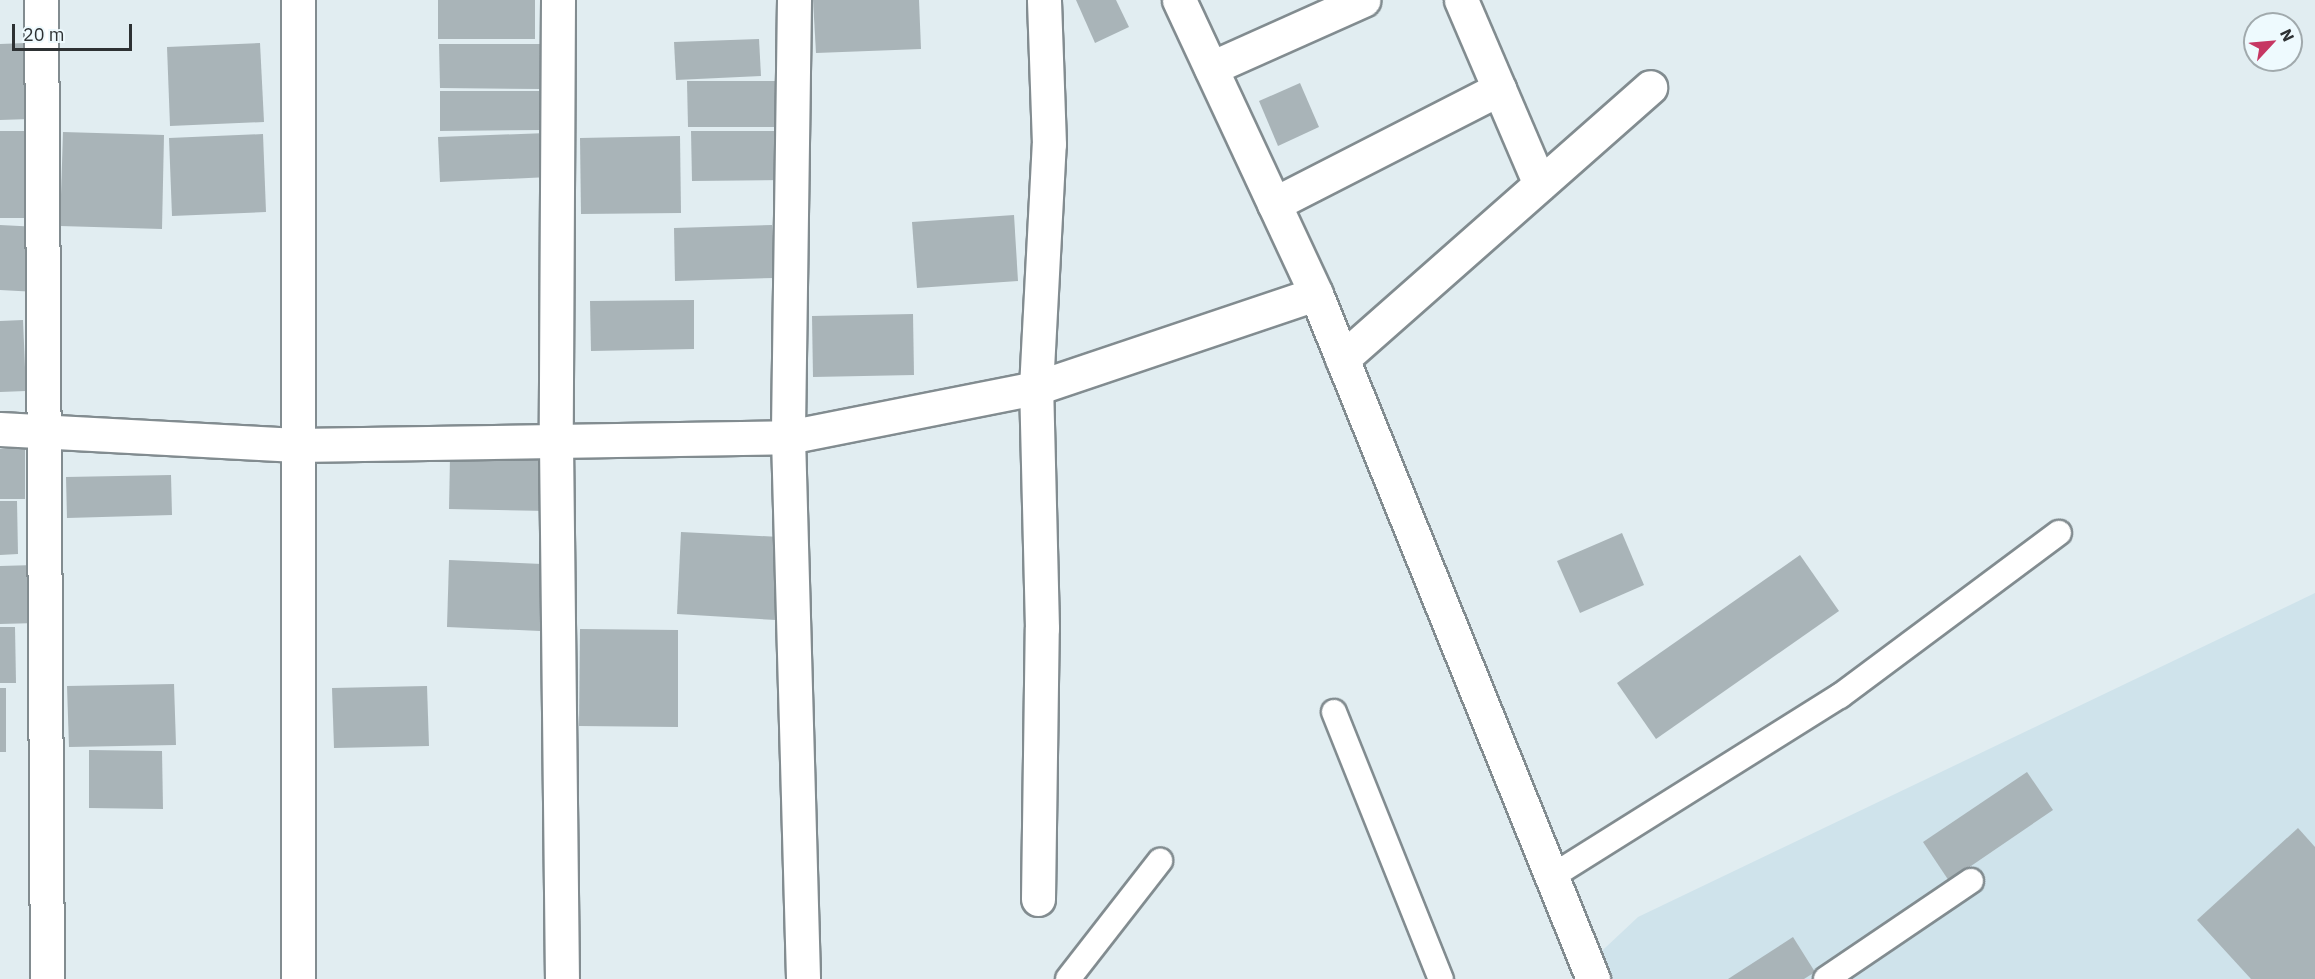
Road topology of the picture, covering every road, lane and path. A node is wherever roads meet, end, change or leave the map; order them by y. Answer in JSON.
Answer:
{"nodes":[{"id":1,"x":41,"y":0,"type":"edge"},
{"id":2,"x":298,"y":0,"type":"edge"},
{"id":3,"x":558,"y":0,"type":"edge"},
{"id":4,"x":794,"y":0,"type":"edge"},
{"id":5,"x":1044,"y":0,"type":"edge"},
{"id":6,"x":1179,"y":0,"type":"edge"},
{"id":7,"x":1363,"y":0,"type":"edge"},
{"id":8,"x":1461,"y":0,"type":"edge"},
{"id":9,"x":1211,"y":68,"type":"junction"},
{"id":10,"x":1650,"y":87,"type":"dead end"},
{"id":11,"x":1499,"y":89,"type":"junction"},
{"id":12,"x":1540,"y":184,"type":"junction"},
{"id":13,"x":1274,"y":204,"type":"junction"},
{"id":14,"x":1316,"y":294,"type":"junction"},
{"id":15,"x":1342,"y":359,"type":"junction"},
{"id":16,"x":1036,"y":388,"type":"junction"},
{"id":17,"x":0,"y":429,"type":"edge"},
{"id":18,"x":45,"y":431,"type":"junction"},
{"id":19,"x":788,"y":436,"type":"junction"},
{"id":20,"x":556,"y":443,"type":"junction"},
{"id":21,"x":297,"y":445,"type":"junction"},
{"id":22,"x":2059,"y":534,"type":"dead end"},
{"id":23,"x":1334,"y":712,"type":"dead end"},
{"id":24,"x":1160,"y":861,"type":"dead end"},
{"id":25,"x":1551,"y":877,"type":"junction"},
{"id":26,"x":1971,"y":881,"type":"dead end"},
{"id":27,"x":1038,"y":898,"type":"dead end"},
{"id":28,"x":1076,"y":976,"type":"edge"},
{"id":29,"x":47,"y":979,"type":"edge"},
{"id":30,"x":298,"y":979,"type":"edge"},
{"id":31,"x":562,"y":979,"type":"edge"},
{"id":32,"x":803,"y":979,"type":"edge"},
{"id":33,"x":1441,"y":979,"type":"edge"},
{"id":34,"x":1593,"y":979,"type":"edge"},
{"id":35,"x":1826,"y":979,"type":"edge"}],
"edges":[{"from":1,"to":18,"type":"street"},
{"from":2,"to":21,"type":"street"},
{"from":3,"to":20,"type":"street"},
{"from":4,"to":19,"type":"street"},
{"from":5,"to":16,"type":"street"},
{"from":6,"to":9,"type":"street"},
{"from":7,"to":9,"type":"street"},
{"from":8,"to":11,"type":"street"},
{"from":9,"to":13,"type":"street"},
{"from":10,"to":12,"type":"street"},
{"from":11,"to":12,"type":"street"},
{"from":11,"to":13,"type":"street"},
{"from":12,"to":15,"type":"street"},
{"from":13,"to":14,"type":"street"},
{"from":14,"to":15,"type":"street"},
{"from":14,"to":16,"type":"street"},
{"from":15,"to":25,"type":"street"},
{"from":16,"to":19,"type":"street"},
{"from":16,"to":27,"type":"street"},
{"from":17,"to":18,"type":"street"},
{"from":18,"to":21,"type":"street"},
{"from":18,"to":29,"type":"street"},
{"from":19,"to":20,"type":"street"},
{"from":19,"to":32,"type":"street"},
{"from":20,"to":21,"type":"street"},
{"from":20,"to":31,"type":"street"},
{"from":21,"to":30,"type":"street"},
{"from":22,"to":25,"type":"lane"},
{"from":23,"to":33,"type":"lane"},
{"from":24,"to":28,"type":"lane"},
{"from":25,"to":34,"type":"street"},
{"from":26,"to":35,"type":"lane"}]}
